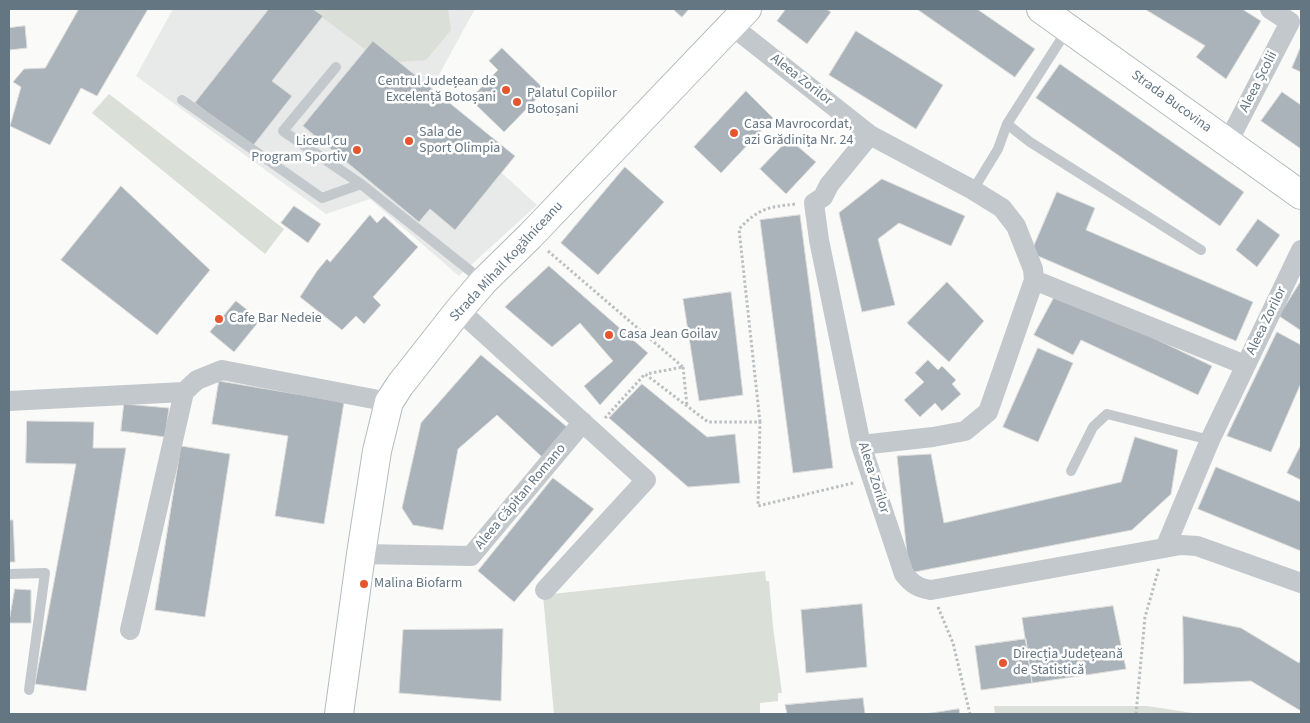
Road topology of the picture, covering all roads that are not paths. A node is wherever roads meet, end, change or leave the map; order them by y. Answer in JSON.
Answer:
{"nodes":[{"id":1,"x":1041,"y":9,"type":"edge"},
{"id":2,"x":1270,"y":9,"type":"edge"},
{"id":3,"x":1293,"y":15,"type":"edge"},
{"id":4,"x":740,"y":17,"type":"edge"},
{"id":5,"x":1069,"y":28,"type":"junction"},
{"id":6,"x":336,"y":67,"type":"dead end"},
{"id":7,"x":182,"y":100,"type":"dead end"},
{"id":8,"x":1007,"y":124,"type":"junction"},
{"id":9,"x":870,"y":135,"type":"junction"},
{"id":10,"x":1228,"y":142,"type":"junction"},
{"id":11,"x":361,"y":184,"type":"junction"},
{"id":12,"x":973,"y":190,"type":"junction"},
{"id":13,"x":1301,"y":195,"type":"edge"},
{"id":14,"x":1201,"y":250,"type":"dead end"},
{"id":15,"x":1301,"y":250,"type":"edge"},
{"id":16,"x":1034,"y":280,"type":"junction"},
{"id":17,"x":484,"y":282,"type":"junction"},
{"id":18,"x":460,"y":310,"type":"junction"},
{"id":19,"x":1245,"y":365,"type":"junction"},
{"id":20,"x":184,"y":392,"type":"junction"},
{"id":21,"x":9,"y":401,"type":"edge"},
{"id":22,"x":389,"y":402,"type":"junction"},
{"id":23,"x":588,"y":427,"type":"junction"},
{"id":24,"x":1210,"y":440,"type":"junction"},
{"id":25,"x":861,"y":445,"type":"junction"},
{"id":26,"x":1071,"y":471,"type":"dead end"},
{"id":27,"x":1165,"y":548,"type":"junction"},
{"id":28,"x":360,"y":554,"type":"junction"},
{"id":29,"x":9,"y":574,"type":"edge"},
{"id":30,"x":1301,"y":583,"type":"edge"},
{"id":31,"x":545,"y":590,"type":"dead end"},
{"id":32,"x":130,"y":630,"type":"dead end"},
{"id":33,"x":29,"y":690,"type":"dead end"},
{"id":34,"x":339,"y":714,"type":"edge"}],
"edges":[{"from":1,"to":5,"type":"street","name":"Strada Bucovina"},
{"from":2,"to":3,"type":"street","name":"Aleea Școlii"},
{"from":3,"to":10,"type":"street","name":"Aleea Școlii"},
{"from":4,"to":9,"type":"street","name":"Aleea Zorilor"},
{"from":4,"to":17,"type":"street","name":"Strada Mihail Kogălniceanu"},
{"from":5,"to":8,"type":"lane"},
{"from":5,"to":10,"type":"street","name":"Strada Bucovina"},
{"from":6,"to":11,"type":"lane"},
{"from":7,"to":11,"type":"lane"},
{"from":8,"to":12,"type":"lane"},
{"from":8,"to":14,"type":"lane"},
{"from":9,"to":12,"type":"street","name":"Aleea Zorilor"},
{"from":9,"to":25,"type":"street","name":"Aleea Zorilor"},
{"from":10,"to":13,"type":"street","name":"Strada Bucovina"},
{"from":11,"to":17,"type":"lane"},
{"from":12,"to":16,"type":"street","name":"Aleea Zorilor"},
{"from":15,"to":19,"type":"street","name":"Aleea Zorilor"},
{"from":16,"to":19,"type":"street","name":"Aleea Zorilor"},
{"from":16,"to":25,"type":"street"},
{"from":17,"to":18,"type":"street","name":"Strada Mihail Kogălniceanu"},
{"from":18,"to":22,"type":"street","name":"Strada Mihail Kogălniceanu"},
{"from":18,"to":23,"type":"street"},
{"from":19,"to":24,"type":"street","name":"Aleea Zorilor"},
{"from":20,"to":21,"type":"street"},
{"from":20,"to":22,"type":"street"},
{"from":20,"to":32,"type":"street"},
{"from":22,"to":28,"type":"street","name":"Strada Mihail Kogălniceanu"},
{"from":23,"to":28,"type":"street","name":"Aleea Căpitan Romano"},
{"from":23,"to":31,"type":"street"},
{"from":24,"to":26,"type":"lane"},
{"from":24,"to":27,"type":"street","name":"Aleea Zorilor"},
{"from":25,"to":27,"type":"street","name":"Aleea Zorilor"},
{"from":27,"to":30,"type":"street"},
{"from":28,"to":34,"type":"street","name":"Strada Mihail Kogălniceanu"},
{"from":29,"to":33,"type":"lane"}]}
